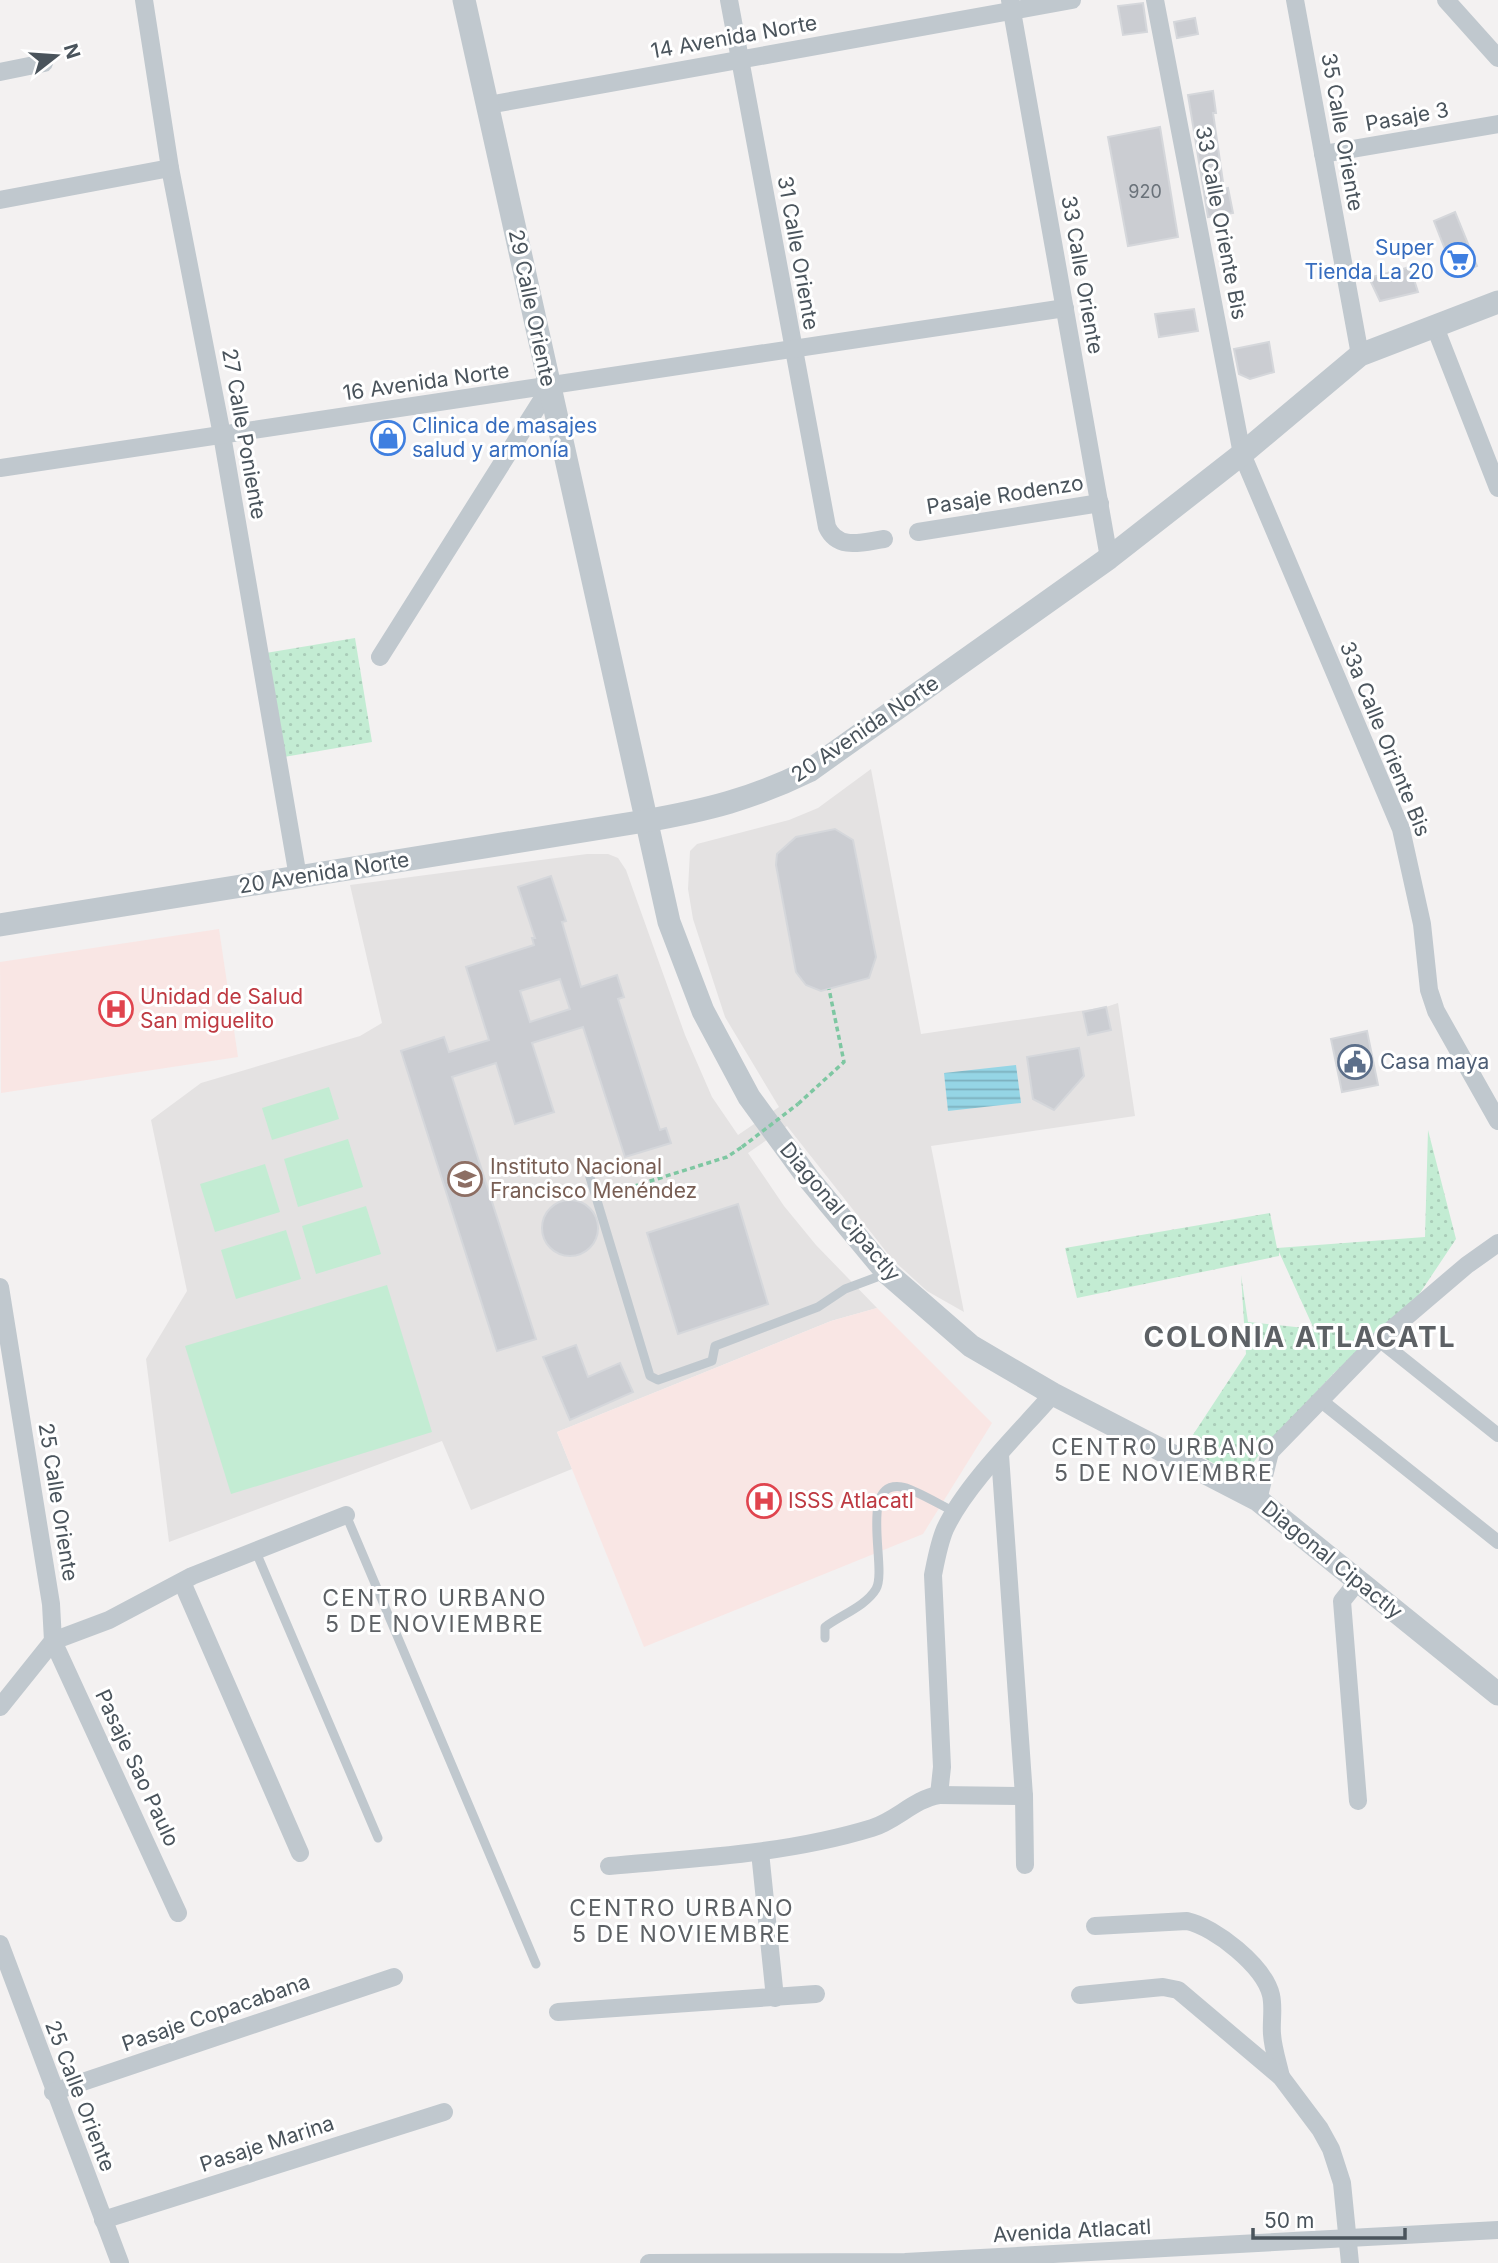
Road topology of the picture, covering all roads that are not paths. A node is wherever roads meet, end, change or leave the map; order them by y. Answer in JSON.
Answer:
{"nodes":[{"id":1,"x":144,"y":0,"type":"edge"},
{"id":2,"x":464,"y":0,"type":"edge"},
{"id":3,"x":729,"y":0,"type":"edge"},
{"id":4,"x":1072,"y":0,"type":"edge"},
{"id":5,"x":1155,"y":0,"type":"edge"},
{"id":6,"x":1295,"y":0,"type":"edge"},
{"id":7,"x":1446,"y":0,"type":"edge"},
{"id":8,"x":1011,"y":5,"type":"edge"},
{"id":9,"x":1498,"y":58,"type":"edge"},
{"id":10,"x":740,"y":60,"type":"junction"},
{"id":11,"x":44,"y":63,"type":"dead end"},
{"id":12,"x":0,"y":72,"type":"edge"},
{"id":13,"x":488,"y":105,"type":"junction"},
{"id":14,"x":1498,"y":124,"type":"edge"},
{"id":15,"x":1323,"y":154,"type":"junction"},
{"id":16,"x":170,"y":168,"type":"junction"},
{"id":17,"x":0,"y":200,"type":"edge"},
{"id":18,"x":1498,"y":302,"type":"edge"},
{"id":19,"x":1065,"y":308,"type":"junction"},
{"id":20,"x":1435,"y":327,"type":"junction"},
{"id":21,"x":793,"y":350,"type":"junction"},
{"id":22,"x":1360,"y":355,"type":"junction"},
{"id":23,"x":550,"y":387,"type":"junction"},
{"id":24,"x":222,"y":436,"type":"junction"},
{"id":25,"x":1242,"y":454,"type":"junction"},
{"id":26,"x":0,"y":468,"type":"edge"},
{"id":27,"x":1498,"y":488,"type":"edge"},
{"id":28,"x":1100,"y":503,"type":"junction"},
{"id":29,"x":918,"y":532,"type":"dead end"},
{"id":30,"x":884,"y":539,"type":"dead end"},
{"id":31,"x":1109,"y":558,"type":"junction"},
{"id":32,"x":380,"y":657,"type":"dead end"},
{"id":33,"x":645,"y":821,"type":"junction"},
{"id":34,"x":298,"y":877,"type":"junction"},
{"id":35,"x":0,"y":925,"type":"edge"},
{"id":36,"x":1498,"y":1121,"type":"edge"},
{"id":37,"x":589,"y":1174,"type":"dead end"},
{"id":38,"x":1498,"y":1243,"type":"edge"},
{"id":39,"x":887,"y":1273,"type":"junction"},
{"id":40,"x":0,"y":1287,"type":"edge"},
{"id":41,"x":1379,"y":1340,"type":"junction"},
{"id":42,"x":1053,"y":1395,"type":"junction"},
{"id":43,"x":1320,"y":1400,"type":"junction"},
{"id":44,"x":1498,"y":1435,"type":"edge"},
{"id":45,"x":1000,"y":1455,"type":"junction"},
{"id":46,"x":1258,"y":1500,"type":"junction"},
{"id":47,"x":955,"y":1512,"type":"junction"},
{"id":48,"x":346,"y":1516,"type":"joint"},
{"id":49,"x":1498,"y":1542,"type":"edge"},
{"id":50,"x":256,"y":1552,"type":"junction"},
{"id":51,"x":1358,"y":1581,"type":"junction"},
{"id":52,"x":182,"y":1582,"type":"junction"},
{"id":53,"x":825,"y":1638,"type":"dead end"},
{"id":54,"x":53,"y":1641,"type":"junction"},
{"id":55,"x":1497,"y":1691,"type":"edge"},
{"id":56,"x":0,"y":1707,"type":"edge"},
{"id":57,"x":939,"y":1795,"type":"junction"},
{"id":58,"x":1024,"y":1796,"type":"junction"},
{"id":59,"x":1358,"y":1801,"type":"dead end"},
{"id":60,"x":378,"y":1838,"type":"dead end"},
{"id":61,"x":760,"y":1852,"type":"junction"},
{"id":62,"x":300,"y":1853,"type":"dead end"},
{"id":63,"x":609,"y":1866,"type":"dead end"},
{"id":64,"x":1025,"y":1866,"type":"dead end"},
{"id":65,"x":178,"y":1913,"type":"dead end"},
{"id":66,"x":1095,"y":1926,"type":"dead end"},
{"id":67,"x":0,"y":1944,"type":"edge"},
{"id":68,"x":536,"y":1964,"type":"dead end"},
{"id":69,"x":394,"y":1977,"type":"dead end"},
{"id":70,"x":816,"y":1994,"type":"dead end"},
{"id":71,"x":1080,"y":1995,"type":"dead end"},
{"id":72,"x":775,"y":1998,"type":"junction"},
{"id":73,"x":558,"y":2012,"type":"dead end"},
{"id":74,"x":1281,"y":2077,"type":"junction"},
{"id":75,"x":53,"y":2092,"type":"junction"},
{"id":76,"x":444,"y":2112,"type":"dead end"},
{"id":77,"x":103,"y":2220,"type":"junction"},
{"id":78,"x":1498,"y":2230,"type":"edge"},
{"id":79,"x":1348,"y":2240,"type":"junction"},
{"id":80,"x":905,"y":2262,"type":"edge"},
{"id":81,"x":120,"y":2263,"type":"edge"},
{"id":82,"x":649,"y":2263,"type":"edge"},
{"id":83,"x":1350,"y":2263,"type":"edge"}],
"edges":[{"from":1,"to":16,"type":"street","name":"27 Calle Poniente"},
{"from":2,"to":13,"type":"street","name":"29 Calle Oriente"},
{"from":3,"to":10,"type":"street","name":"31 Calle Oriente"},
{"from":4,"to":8,"type":"street","name":"14 Avenida Norte"},
{"from":5,"to":25,"type":"street","name":"33 Calle Oriente Bis"},
{"from":6,"to":15,"type":"street","name":"35 Calle Oriente"},
{"from":7,"to":9,"type":"street"},
{"from":8,"to":10,"type":"street","name":"14 Avenida Norte"},
{"from":8,"to":19,"type":"street","name":"33 Calle Oriente"},
{"from":10,"to":13,"type":"street","name":"14 Avenida Norte"},
{"from":10,"to":21,"type":"street","name":"31 Calle Oriente"},
{"from":11,"to":12,"type":"street"},
{"from":13,"to":23,"type":"street","name":"29 Calle Oriente"},
{"from":14,"to":15,"type":"street","name":"Pasaje 3"},
{"from":15,"to":22,"type":"street","name":"35 Calle Oriente"},
{"from":16,"to":17,"type":"street"},
{"from":16,"to":24,"type":"street","name":"27 Calle Poniente"},
{"from":18,"to":20,"type":"street","name":"20 Avenida Norte"},
{"from":19,"to":21,"type":"street","name":"16 Avenida Norte"},
{"from":19,"to":28,"type":"street","name":"33 Calle Oriente"},
{"from":20,"to":22,"type":"street","name":"20 Avenida Norte"},
{"from":20,"to":27,"type":"street"},
{"from":21,"to":23,"type":"street","name":"16 Avenida Norte"},
{"from":21,"to":30,"type":"street","name":"31 Calle Oriente"},
{"from":22,"to":25,"type":"street","name":"20 Avenida Norte"},
{"from":23,"to":24,"type":"street","name":"16 Avenida Norte"},
{"from":23,"to":32,"type":"street"},
{"from":23,"to":33,"type":"street","name":"29 Calle Oriente"},
{"from":24,"to":26,"type":"street","name":"16 Avenida Norte"},
{"from":24,"to":34,"type":"street","name":"27 Calle Poniente"},
{"from":25,"to":31,"type":"street","name":"20 Avenida Norte"},
{"from":25,"to":36,"type":"street","name":"33a Calle Oriente Bis"},
{"from":28,"to":29,"type":"street","name":"Pasaje Rodenzo"},
{"from":28,"to":31,"type":"street","name":"33 Calle Oriente"},
{"from":31,"to":33,"type":"street","name":"20 Avenida Norte"},
{"from":33,"to":34,"type":"street","name":"20 Avenida Norte"},
{"from":33,"to":39,"type":"street","name":"Diagonal Cipactly"},
{"from":34,"to":35,"type":"street","name":"20 Avenida Norte"},
{"from":37,"to":39,"type":"lane"},
{"from":38,"to":41,"type":"street"},
{"from":39,"to":42,"type":"street","name":"Diagonal Cipactly"},
{"from":40,"to":54,"type":"street","name":"25 Calle Oriente"},
{"from":41,"to":43,"type":"street"},
{"from":41,"to":44,"type":"street"},
{"from":42,"to":45,"type":"street"},
{"from":42,"to":46,"type":"street","name":"Diagonal Cipactly"},
{"from":43,"to":46,"type":"street"},
{"from":43,"to":49,"type":"street"},
{"from":45,"to":47,"type":"street"},
{"from":45,"to":58,"type":"street"},
{"from":46,"to":51,"type":"street","name":"Diagonal Cipactly"},
{"from":47,"to":53,"type":"lane"},
{"from":47,"to":57,"type":"street"},
{"from":48,"to":50,"type":"street"},
{"from":48,"to":68,"type":"lane"},
{"from":50,"to":52,"type":"street"},
{"from":50,"to":60,"type":"lane"},
{"from":51,"to":55,"type":"street","name":"Diagonal Cipactly"},
{"from":51,"to":59,"type":"street"},
{"from":52,"to":54,"type":"street"},
{"from":52,"to":62,"type":"street"},
{"from":54,"to":56,"type":"street"},
{"from":54,"to":65,"type":"street","name":"Pasaje Sao Paulo"},
{"from":57,"to":58,"type":"street"},
{"from":57,"to":61,"type":"street"},
{"from":58,"to":64,"type":"street"},
{"from":61,"to":63,"type":"street"},
{"from":61,"to":72,"type":"street"},
{"from":66,"to":74,"type":"street"},
{"from":67,"to":75,"type":"street","name":"25 Calle Oriente"},
{"from":69,"to":75,"type":"street","name":"Pasaje Copacabana"},
{"from":70,"to":72,"type":"street"},
{"from":71,"to":74,"type":"street"},
{"from":72,"to":73,"type":"street"},
{"from":74,"to":79,"type":"street"},
{"from":75,"to":77,"type":"street","name":"25 Calle Oriente"},
{"from":76,"to":77,"type":"street","name":"Pasaje Marina"},
{"from":77,"to":81,"type":"street","name":"25 Calle Oriente"},
{"from":78,"to":79,"type":"street","name":"Avenida Atlacatl"},
{"from":79,"to":80,"type":"street","name":"Avenida Atlacatl"},
{"from":79,"to":83,"type":"street"},
{"from":80,"to":82,"type":"street","name":"Avenida Atlacatl"}]}
